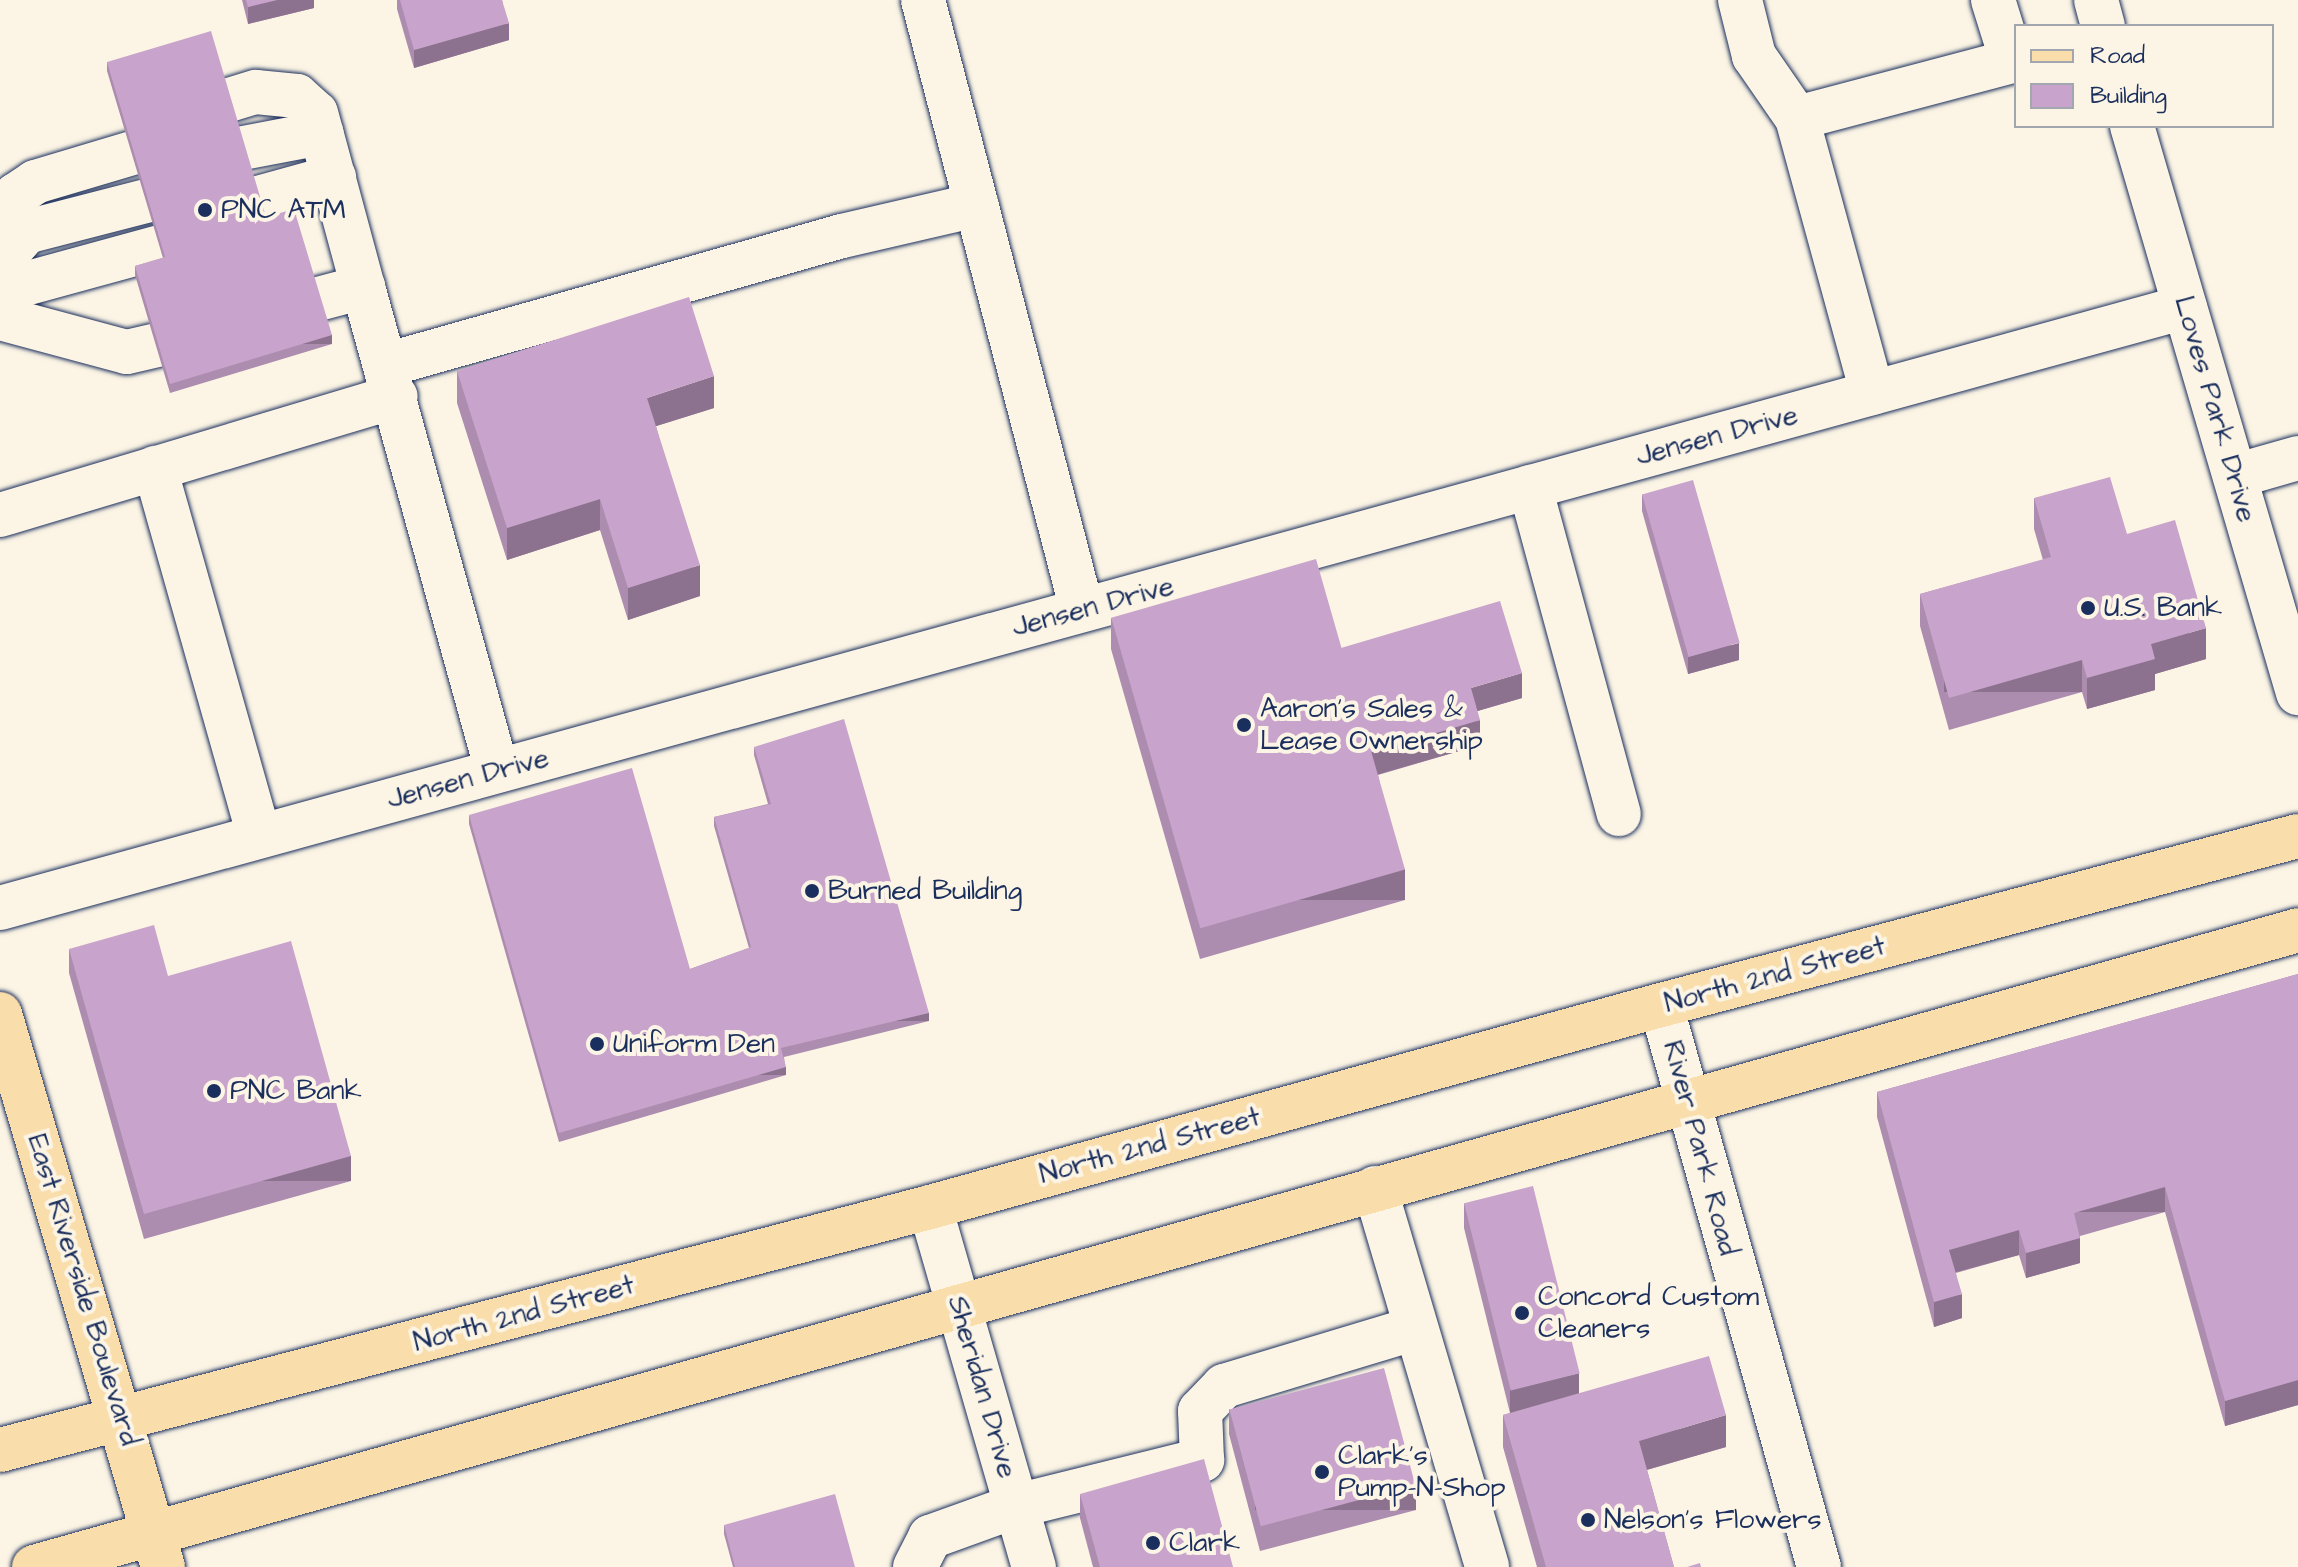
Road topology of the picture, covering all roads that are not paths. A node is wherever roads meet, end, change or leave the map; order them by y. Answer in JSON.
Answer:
{"nodes":[{"id":1,"x":923,"y":0,"type":"edge"},
{"id":2,"x":1740,"y":0,"type":"edge"},
{"id":3,"x":1993,"y":0,"type":"edge"},
{"id":4,"x":2096,"y":0,"type":"edge"},
{"id":5,"x":2102,"y":24,"type":"edge"},
{"id":6,"x":1797,"y":118,"type":"junction"},
{"id":7,"x":2133,"y":128,"type":"edge"},
{"id":8,"x":328,"y":156,"type":"junction"},
{"id":9,"x":143,"y":190,"type":"junction"},
{"id":10,"x":0,"y":195,"type":"edge"},
{"id":11,"x":976,"y":205,"type":"junction"},
{"id":12,"x":0,"y":214,"type":"edge"},
{"id":13,"x":0,"y":239,"type":"edge"},
{"id":14,"x":0,"y":262,"type":"edge"},
{"id":15,"x":0,"y":271,"type":"edge"},
{"id":16,"x":0,"y":278,"type":"edge"},
{"id":17,"x":363,"y":287,"type":"junction"},
{"id":18,"x":318,"y":299,"type":"edge"},
{"id":19,"x":2185,"y":307,"type":"junction"},
{"id":20,"x":0,"y":318,"type":"edge"},
{"id":21,"x":157,"y":345,"type":"edge"},
{"id":22,"x":391,"y":380,"type":"junction"},
{"id":23,"x":1872,"y":393,"type":"junction"},
{"id":24,"x":2298,"y":458,"type":"edge"},
{"id":25,"x":155,"y":468,"type":"junction"},
{"id":26,"x":2235,"y":476,"type":"junction"},
{"id":27,"x":1530,"y":487,"type":"junction"},
{"id":28,"x":0,"y":515,"type":"edge"},
{"id":29,"x":1082,"y":610,"type":"junction"},
{"id":30,"x":2298,"y":693,"type":"edge"},
{"id":31,"x":497,"y":771,"type":"junction"},
{"id":32,"x":1619,"y":814,"type":"dead end"},
{"id":33,"x":259,"y":836,"type":"junction"},
{"id":34,"x":2298,"y":836,"type":"edge"},
{"id":35,"x":0,"y":908,"type":"edge"},
{"id":36,"x":2298,"y":930,"type":"edge"},
{"id":37,"x":1661,"y":1005,"type":"junction"},
{"id":38,"x":0,"y":1014,"type":"edge"},
{"id":39,"x":1687,"y":1099,"type":"junction"},
{"id":40,"x":1375,"y":1188,"type":"junction"},
{"id":41,"x":930,"y":1207,"type":"junction"},
{"id":42,"x":959,"y":1306,"type":"junction"},
{"id":43,"x":1413,"y":1329,"type":"junction"},
{"id":44,"x":121,"y":1417,"type":"junction"},
{"id":45,"x":0,"y":1450,"type":"edge"},
{"id":46,"x":1202,"y":1460,"type":"junction"},
{"id":47,"x":1016,"y":1506,"type":"junction"},
{"id":48,"x":1215,"y":1506,"type":"edge"},
{"id":49,"x":159,"y":1551,"type":"edge"},
{"id":50,"x":34,"y":1567,"type":"edge"},
{"id":51,"x":915,"y":1567,"type":"edge"},
{"id":52,"x":1034,"y":1567,"type":"edge"},
{"id":53,"x":1487,"y":1567,"type":"edge"},
{"id":54,"x":1819,"y":1567,"type":"edge"}],
"edges":[{"from":1,"to":11,"type":"street"},
{"from":2,"to":6,"type":"street"},
{"from":3,"to":6,"type":"street"},
{"from":4,"to":5,"type":"street"},
{"from":6,"to":23,"type":"street"},
{"from":7,"to":19,"type":"street","name":"Loves Park Drive"},
{"from":8,"to":8,"type":"street"},
{"from":8,"to":17,"type":"street"},
{"from":9,"to":10,"type":"street"},
{"from":9,"to":12,"type":"street"},
{"from":9,"to":13,"type":"street"},
{"from":9,"to":14,"type":"street"},
{"from":9,"to":15,"type":"street"},
{"from":9,"to":16,"type":"street"},
{"from":11,"to":22,"type":"street"},
{"from":11,"to":29,"type":"street"},
{"from":17,"to":18,"type":"street"},
{"from":17,"to":22,"type":"street"},
{"from":19,"to":23,"type":"street","name":"Jensen Drive"},
{"from":19,"to":26,"type":"street","name":"Loves Park Drive"},
{"from":20,"to":21,"type":"street"},
{"from":22,"to":25,"type":"street"},
{"from":22,"to":31,"type":"street"},
{"from":23,"to":27,"type":"street","name":"Jensen Drive"},
{"from":24,"to":26,"type":"street"},
{"from":25,"to":28,"type":"street"},
{"from":25,"to":33,"type":"street"},
{"from":26,"to":30,"type":"street","name":"Loves Park Drive"},
{"from":27,"to":29,"type":"street","name":"Jensen Drive"},
{"from":27,"to":32,"type":"street"},
{"from":29,"to":31,"type":"street","name":"Jensen Drive"},
{"from":31,"to":33,"type":"street","name":"Jensen Drive"},
{"from":33,"to":35,"type":"street","name":"Jensen Drive"},
{"from":34,"to":37,"type":"main road","name":"North 2nd Street"},
{"from":36,"to":39,"type":"main road"},
{"from":37,"to":39,"type":"street","name":"River Park Road"},
{"from":37,"to":41,"type":"main road","name":"North 2nd Street"},
{"from":38,"to":44,"type":"main road","name":"East Riverside Boulevard"},
{"from":39,"to":40,"type":"main road"},
{"from":39,"to":54,"type":"street","name":"River Park Road"},
{"from":40,"to":42,"type":"main road"},
{"from":40,"to":43,"type":"street"},
{"from":41,"to":42,"type":"street","name":"Sheridan Drive"},
{"from":41,"to":44,"type":"main road","name":"North 2nd Street"},
{"from":42,"to":47,"type":"street","name":"Sheridan Drive"},
{"from":42,"to":49,"type":"main road"},
{"from":43,"to":46,"type":"street"},
{"from":43,"to":53,"type":"street"},
{"from":44,"to":45,"type":"main road","name":"North 2nd Street"},
{"from":44,"to":49,"type":"main road","name":"East Riverside Boulevard"},
{"from":46,"to":47,"type":"street"},
{"from":46,"to":48,"type":"street"},
{"from":47,"to":51,"type":"street"},
{"from":47,"to":52,"type":"street","name":"Sheridan Drive"},
{"from":49,"to":50,"type":"main road"}]}
